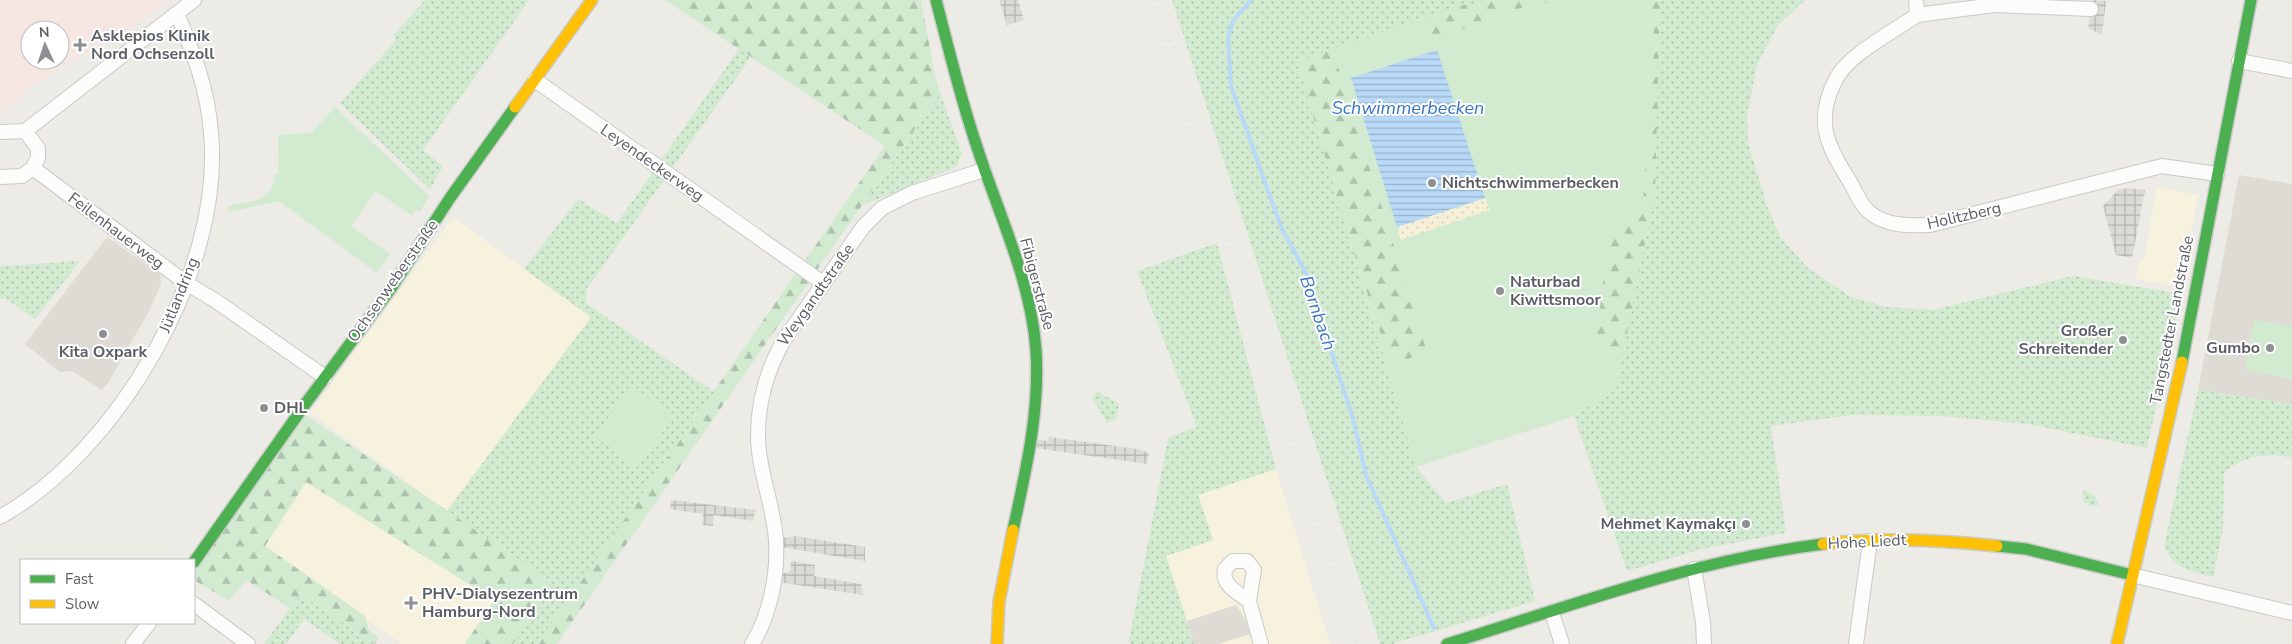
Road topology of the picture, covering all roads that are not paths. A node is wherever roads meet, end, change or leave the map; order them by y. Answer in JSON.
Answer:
{"nodes":[{"id":1,"x":194,"y":0,"type":"edge"},
{"id":2,"x":592,"y":0,"type":"edge"},
{"id":3,"x":936,"y":0,"type":"edge"},
{"id":4,"x":1916,"y":0,"type":"edge"},
{"id":5,"x":2251,"y":0,"type":"edge"},
{"id":6,"x":2091,"y":9,"type":"dead end"},
{"id":7,"x":177,"y":14,"type":"junction"},
{"id":8,"x":1917,"y":16,"type":"junction"},
{"id":9,"x":2239,"y":61,"type":"junction"},
{"id":10,"x":2292,"y":71,"type":"edge"},
{"id":11,"x":535,"y":80,"type":"junction"},
{"id":12,"x":25,"y":131,"type":"junction"},
{"id":13,"x":0,"y":132,"type":"edge"},
{"id":14,"x":33,"y":168,"type":"junction"},
{"id":15,"x":984,"y":170,"type":"junction"},
{"id":16,"x":2217,"y":174,"type":"junction"},
{"id":17,"x":0,"y":177,"type":"edge"},
{"id":18,"x":186,"y":283,"type":"junction"},
{"id":19,"x":823,"y":283,"type":"junction"},
{"id":20,"x":325,"y":376,"type":"junction"},
{"id":21,"x":0,"y":516,"type":"edge"},
{"id":22,"x":1870,"y":541,"type":"junction"},
{"id":23,"x":195,"y":561,"type":"edge"},
{"id":24,"x":1694,"y":568,"type":"junction"},
{"id":25,"x":2132,"y":574,"type":"junction"},
{"id":26,"x":1249,"y":601,"type":"dead end"},
{"id":27,"x":195,"y":605,"type":"edge"},
{"id":28,"x":2292,"y":612,"type":"edge"},
{"id":29,"x":1552,"y":613,"type":"junction"},
{"id":30,"x":148,"y":624,"type":"edge"},
{"id":31,"x":133,"y":644,"type":"edge"},
{"id":32,"x":248,"y":644,"type":"edge"},
{"id":33,"x":752,"y":644,"type":"edge"},
{"id":34,"x":997,"y":644,"type":"edge"},
{"id":35,"x":1262,"y":644,"type":"edge"},
{"id":36,"x":1447,"y":644,"type":"edge"},
{"id":37,"x":1562,"y":644,"type":"edge"},
{"id":38,"x":1704,"y":644,"type":"edge"},
{"id":39,"x":1856,"y":644,"type":"edge"},
{"id":40,"x":2118,"y":644,"type":"edge"}],
"edges":[{"from":1,"to":7,"type":"street"},
{"from":2,"to":11,"type":"street","name":"Ochsenweberstraße"},
{"from":3,"to":15,"type":"street","name":"Fibigerstraße"},
{"from":4,"to":8,"type":"street"},
{"from":5,"to":9,"type":"street","name":"Tangstedter Landstraße"},
{"from":6,"to":8,"type":"street","name":"Holitzberg"},
{"from":7,"to":12,"type":"street"},
{"from":7,"to":18,"type":"street","name":"Jütlandring"},
{"from":8,"to":16,"type":"street","name":"Holitzberg"},
{"from":9,"to":10,"type":"street"},
{"from":9,"to":16,"type":"street","name":"Tangstedter Landstraße"},
{"from":11,"to":19,"type":"street","name":"Leyendeckerweg"},
{"from":11,"to":20,"type":"street","name":"Ochsenweberstraße"},
{"from":12,"to":13,"type":"street"},
{"from":12,"to":14,"type":"street"},
{"from":14,"to":17,"type":"street"},
{"from":14,"to":18,"type":"street","name":"Feilenhauerweg"},
{"from":15,"to":19,"type":"street","name":"Weygandtstraße"},
{"from":15,"to":34,"type":"street","name":"Fibigerstraße"},
{"from":16,"to":25,"type":"street","name":"Tangstedter Landstraße"},
{"from":18,"to":20,"type":"street","name":"Feilenhauerweg"},
{"from":18,"to":21,"type":"street","name":"Jütlandring"},
{"from":19,"to":33,"type":"street","name":"Weygandtstraße"},
{"from":20,"to":23,"type":"street","name":"Ochsenweberstraße"},
{"from":22,"to":24,"type":"street","name":"Hohe Liedt"},
{"from":22,"to":25,"type":"street","name":"Hohe Liedt"},
{"from":22,"to":39,"type":"street"},
{"from":24,"to":29,"type":"street","name":"Hohe Liedt"},
{"from":24,"to":38,"type":"street"},
{"from":25,"to":28,"type":"street","name":"Hohe Liedt"},
{"from":25,"to":40,"type":"street","name":"Tangstedter Landstraße"},
{"from":26,"to":35,"type":"street"},
{"from":27,"to":32,"type":"street"},
{"from":29,"to":36,"type":"street","name":"Hohe Liedt"},
{"from":29,"to":37,"type":"street"},
{"from":30,"to":31,"type":"street"}]}
